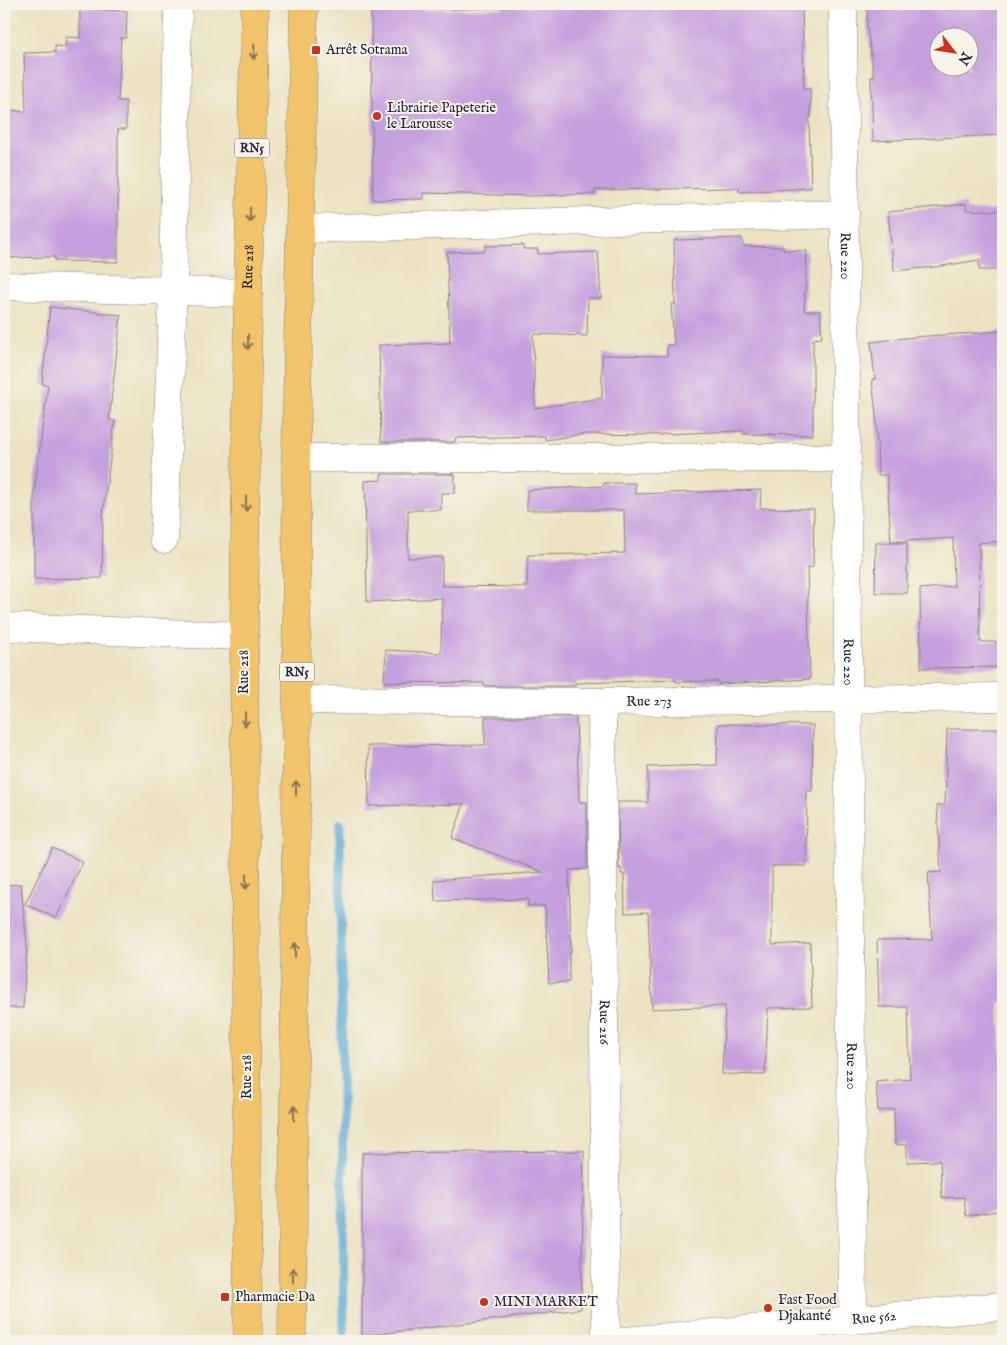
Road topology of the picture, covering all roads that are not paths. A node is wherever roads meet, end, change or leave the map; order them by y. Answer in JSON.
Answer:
{"nodes":[{"id":1,"x":178,"y":4,"type":"edge"},
{"id":2,"x":255,"y":4,"type":"edge"},
{"id":3,"x":304,"y":4,"type":"edge"},
{"id":4,"x":843,"y":4,"type":"edge"},
{"id":5,"x":845,"y":214,"type":"junction"},
{"id":6,"x":300,"y":229,"type":"junction"},
{"id":7,"x":4,"y":286,"type":"edge"},
{"id":8,"x":173,"y":291,"type":"junction"},
{"id":9,"x":248,"y":293,"type":"junction"},
{"id":10,"x":296,"y":458,"type":"junction"},
{"id":11,"x":847,"y":458,"type":"junction"},
{"id":12,"x":164,"y":539,"type":"dead end"},
{"id":13,"x":4,"y":627,"type":"edge"},
{"id":14,"x":244,"y":636,"type":"junction"},
{"id":15,"x":1003,"y":697,"type":"edge"},
{"id":16,"x":848,"y":699,"type":"junction"},
{"id":17,"x":297,"y":700,"type":"junction"},
{"id":18,"x":602,"y":702,"type":"junction"},
{"id":19,"x":1003,"y":1306,"type":"edge"},
{"id":20,"x":853,"y":1320,"type":"junction"},
{"id":21,"x":248,"y":1341,"type":"edge"},
{"id":22,"x":292,"y":1341,"type":"edge"},
{"id":23,"x":606,"y":1341,"type":"edge"},
{"id":24,"x":625,"y":1341,"type":"edge"}],
"edges":[{"from":1,"to":8,"type":"street"},
{"from":2,"to":9,"type":"highway","name":"Rue 218","number":"RN5","one_way":true},
{"from":3,"to":6,"type":"highway","number":"RN5"},
{"from":4,"to":5,"type":"street","name":"Rue 220"},
{"from":5,"to":6,"type":"street"},
{"from":5,"to":11,"type":"street","name":"Rue 220"},
{"from":6,"to":10,"type":"highway","number":"RN5"},
{"from":7,"to":8,"type":"street"},
{"from":8,"to":9,"type":"street"},
{"from":8,"to":12,"type":"street"},
{"from":9,"to":14,"type":"highway","name":"Rue 218","number":"RN5","one_way":true},
{"from":10,"to":11,"type":"street"},
{"from":10,"to":17,"type":"highway","number":"RN5"},
{"from":11,"to":16,"type":"street","name":"Rue 220"},
{"from":13,"to":14,"type":"street"},
{"from":14,"to":21,"type":"highway","name":"Rue 218","number":"RN5","one_way":true},
{"from":15,"to":16,"type":"street","name":"Rue 273"},
{"from":16,"to":18,"type":"street","name":"Rue 273"},
{"from":16,"to":20,"type":"street","name":"Rue 220"},
{"from":17,"to":18,"type":"street","name":"Rue 273"},
{"from":22,"to":17,"type":"highway","number":"RN5","one_way":true},
{"from":18,"to":23,"type":"street","name":"Rue 216"},
{"from":19,"to":20,"type":"street","name":"Rue 562"},
{"from":20,"to":24,"type":"street","name":"Rue 562"}]}
